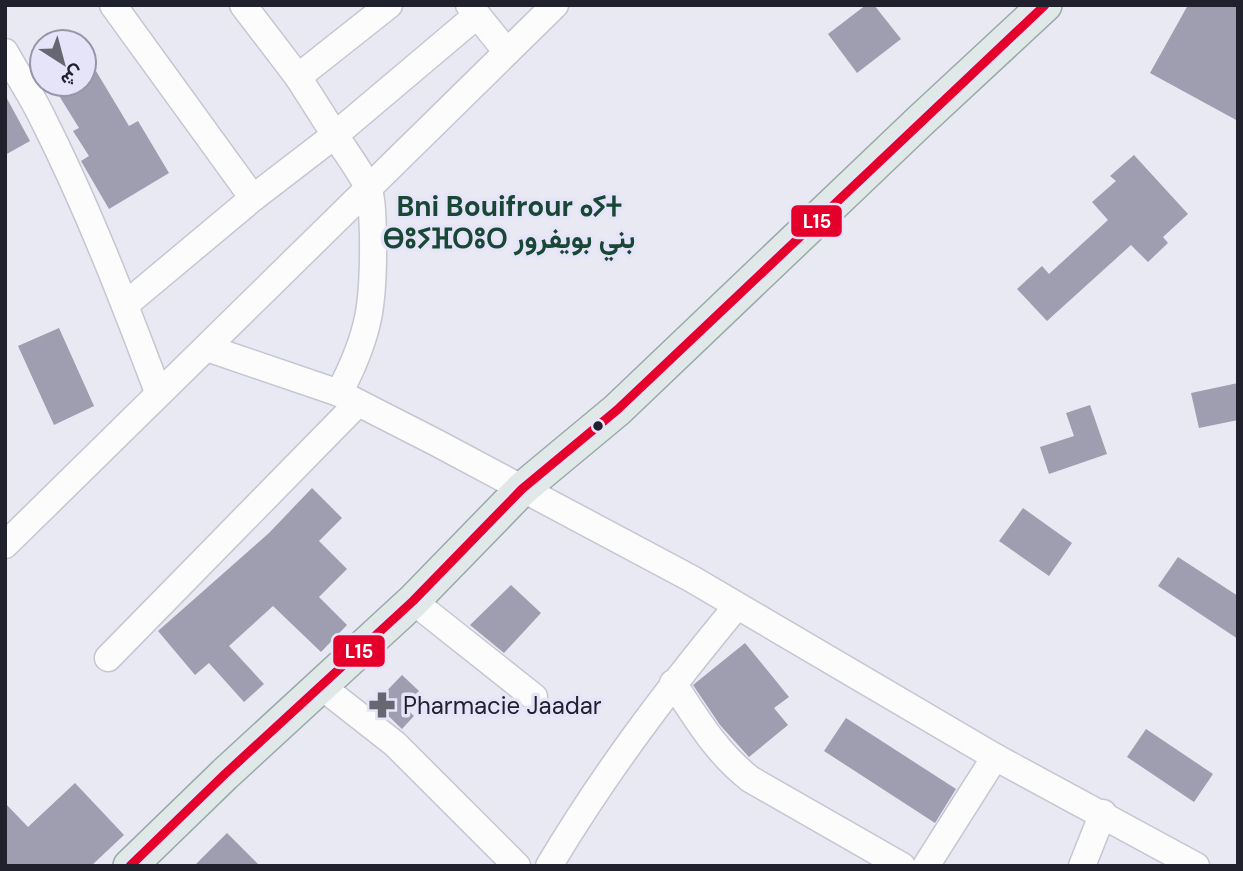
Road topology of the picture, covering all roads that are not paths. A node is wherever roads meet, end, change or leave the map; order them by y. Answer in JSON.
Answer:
{"nodes":[{"id":1,"x":113,"y":5,"type":"edge"},
{"id":2,"x":243,"y":5,"type":"edge"},
{"id":3,"x":389,"y":5,"type":"edge"},
{"id":4,"x":555,"y":5,"type":"edge"},
{"id":5,"x":1045,"y":5,"type":"edge"},
{"id":6,"x":473,"y":11,"type":"edge"},
{"id":7,"x":5,"y":52,"type":"edge"},
{"id":8,"x":507,"y":52,"type":"junction"},
{"id":9,"x":298,"y":77,"type":"junction"},
{"id":10,"x":335,"y":135,"type":"junction"},
{"id":11,"x":368,"y":187,"type":"junction"},
{"id":12,"x":253,"y":198,"type":"junction"},
{"id":13,"x":125,"y":305,"type":"junction"},
{"id":14,"x":207,"y":348,"type":"junction"},
{"id":15,"x":158,"y":393,"type":"junction"},
{"id":16,"x":348,"y":398,"type":"junction"},
{"id":17,"x":522,"y":489,"type":"junction"},
{"id":18,"x":5,"y":545,"type":"edge"},
{"id":19,"x":413,"y":601,"type":"junction"},
{"id":20,"x":737,"y":606,"type":"junction"},
{"id":21,"x":108,"y":659,"type":"dead end"},
{"id":22,"x":673,"y":682,"type":"junction"},
{"id":23,"x":321,"y":687,"type":"junction"},
{"id":24,"x":534,"y":697,"type":"dead end"},
{"id":25,"x":995,"y":757,"type":"junction"},
{"id":26,"x":1103,"y":813,"type":"junction"},
{"id":27,"x":130,"y":866,"type":"edge"},
{"id":28,"x":517,"y":866,"type":"edge"},
{"id":29,"x":549,"y":866,"type":"edge"},
{"id":30,"x":902,"y":866,"type":"edge"},
{"id":31,"x":926,"y":866,"type":"edge"},
{"id":32,"x":1082,"y":866,"type":"edge"},
{"id":33,"x":1196,"y":866,"type":"edge"}],
"edges":[{"from":1,"to":12,"type":"street"},
{"from":2,"to":9,"type":"street"},
{"from":3,"to":9,"type":"street"},
{"from":4,"to":8,"type":"street"},
{"from":5,"to":17,"type":"main road"},
{"from":6,"to":8,"type":"street"},
{"from":6,"to":10,"type":"street"},
{"from":7,"to":13,"type":"street"},
{"from":8,"to":11,"type":"street"},
{"from":9,"to":10,"type":"street"},
{"from":10,"to":11,"type":"street"},
{"from":10,"to":12,"type":"street"},
{"from":11,"to":14,"type":"street"},
{"from":11,"to":16,"type":"street"},
{"from":12,"to":13,"type":"street"},
{"from":13,"to":15,"type":"street"},
{"from":14,"to":15,"type":"street"},
{"from":14,"to":16,"type":"street"},
{"from":15,"to":18,"type":"street"},
{"from":16,"to":17,"type":"street"},
{"from":16,"to":21,"type":"street"},
{"from":17,"to":19,"type":"main road"},
{"from":17,"to":20,"type":"street"},
{"from":19,"to":23,"type":"main road"},
{"from":19,"to":24,"type":"street"},
{"from":20,"to":22,"type":"street"},
{"from":20,"to":25,"type":"street"},
{"from":22,"to":29,"type":"street"},
{"from":22,"to":30,"type":"street"},
{"from":23,"to":27,"type":"main road"},
{"from":23,"to":28,"type":"street"},
{"from":25,"to":26,"type":"street"},
{"from":25,"to":31,"type":"street"},
{"from":26,"to":32,"type":"street"},
{"from":26,"to":33,"type":"street"}]}
